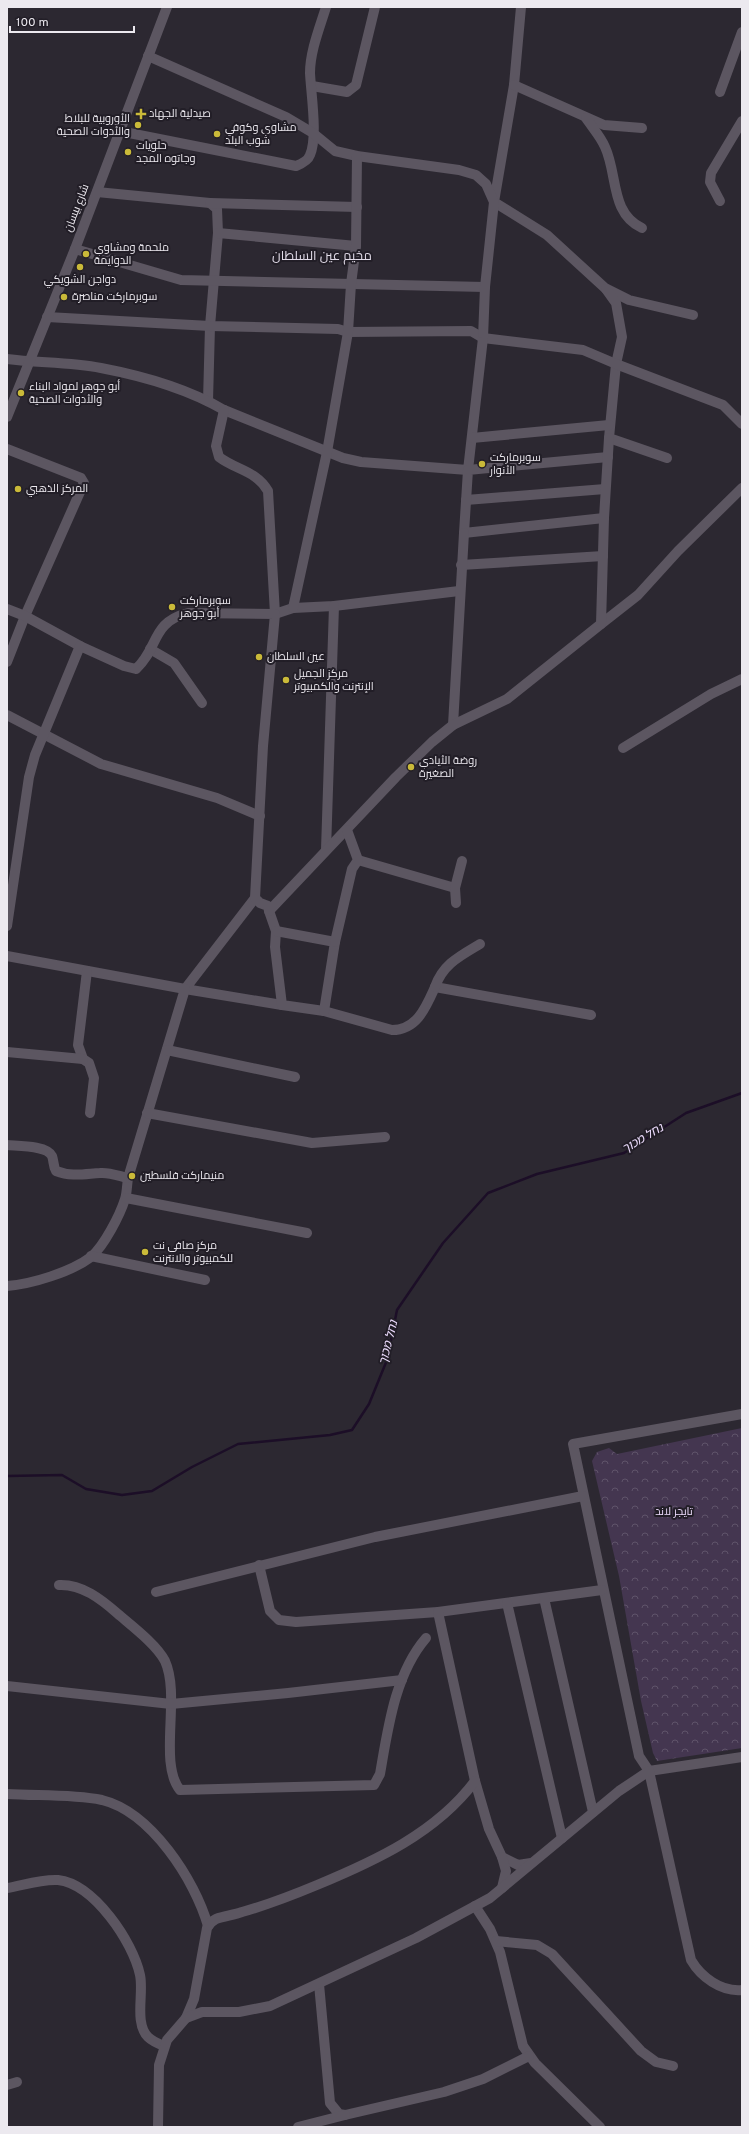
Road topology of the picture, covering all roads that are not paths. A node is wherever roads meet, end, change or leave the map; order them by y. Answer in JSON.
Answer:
{"nodes":[{"id":1,"x":167,"y":7,"type":"edge"},
{"id":2,"x":326,"y":7,"type":"edge"},
{"id":3,"x":375,"y":7,"type":"edge"},
{"id":4,"x":521,"y":7,"type":"edge"},
{"id":5,"x":742,"y":32,"type":"edge"},
{"id":6,"x":148,"y":56,"type":"junction"},
{"id":7,"x":514,"y":85,"type":"junction"},
{"id":8,"x":312,"y":86,"type":"junction"},
{"id":9,"x":720,"y":92,"type":"dead end"},
{"id":10,"x":586,"y":118,"type":"junction"},
{"id":11,"x":742,"y":121,"type":"edge"},
{"id":12,"x":642,"y":128,"type":"dead end"},
{"id":13,"x":119,"y":131,"type":"junction"},
{"id":14,"x":313,"y":133,"type":"junction"},
{"id":15,"x":357,"y":156,"type":"junction"},
{"id":16,"x":97,"y":192,"type":"junction"},
{"id":17,"x":720,"y":201,"type":"dead end"},
{"id":18,"x":494,"y":202,"type":"junction"},
{"id":19,"x":210,"y":203,"type":"junction"},
{"id":20,"x":357,"y":207,"type":"junction"},
{"id":21,"x":642,"y":228,"type":"dead end"},
{"id":22,"x":218,"y":233,"type":"junction"},
{"id":23,"x":356,"y":246,"type":"junction"},
{"id":24,"x":74,"y":249,"type":"junction"},
{"id":25,"x":215,"y":280,"type":"junction"},
{"id":26,"x":351,"y":284,"type":"junction"},
{"id":27,"x":485,"y":287,"type":"junction"},
{"id":28,"x":605,"y":288,"type":"junction"},
{"id":29,"x":693,"y":315,"type":"dead end"},
{"id":30,"x":47,"y":317,"type":"junction"},
{"id":31,"x":210,"y":326,"type":"junction"},
{"id":32,"x":348,"y":332,"type":"junction"},
{"id":33,"x":483,"y":338,"type":"junction"},
{"id":34,"x":7,"y":359,"type":"edge"},
{"id":35,"x":29,"y":362,"type":"junction"},
{"id":36,"x":616,"y":364,"type":"junction"},
{"id":37,"x":208,"y":401,"type":"junction"},
{"id":38,"x":224,"y":410,"type":"junction"},
{"id":39,"x":7,"y":417,"type":"edge"},
{"id":40,"x":742,"y":424,"type":"edge"},
{"id":41,"x":609,"y":425,"type":"junction"},
{"id":42,"x":472,"y":438,"type":"junction"},
{"id":43,"x":609,"y":438,"type":"junction"},
{"id":44,"x":7,"y":449,"type":"edge"},
{"id":45,"x":327,"y":452,"type":"junction"},
{"id":46,"x":608,"y":457,"type":"junction"},
{"id":47,"x":667,"y":458,"type":"dead end"},
{"id":48,"x":468,"y":470,"type":"junction"},
{"id":49,"x":742,"y":488,"type":"edge"},
{"id":50,"x":605,"y":489,"type":"junction"},
{"id":51,"x":466,"y":500,"type":"junction"},
{"id":52,"x":604,"y":518,"type":"junction"},
{"id":53,"x":464,"y":533,"type":"junction"},
{"id":54,"x":603,"y":556,"type":"junction"},
{"id":55,"x":461,"y":565,"type":"junction"},
{"id":56,"x":459,"y":591,"type":"junction"},
{"id":57,"x":334,"y":606,"type":"junction"},
{"id":58,"x":7,"y":608,"type":"edge"},
{"id":59,"x":293,"y":608,"type":"junction"},
{"id":60,"x":275,"y":614,"type":"junction"},
{"id":61,"x":25,"y":616,"type":"junction"},
{"id":62,"x":601,"y":624,"type":"junction"},
{"id":63,"x":80,"y":646,"type":"junction"},
{"id":64,"x":150,"y":649,"type":"junction"},
{"id":65,"x":7,"y":662,"type":"edge"},
{"id":66,"x":742,"y":679,"type":"edge"},
{"id":67,"x":202,"y":703,"type":"dead end"},
{"id":68,"x":7,"y":715,"type":"edge"},
{"id":69,"x":453,"y":726,"type":"junction"},
{"id":70,"x":44,"y":733,"type":"junction"},
{"id":71,"x":623,"y":748,"type":"dead end"},
{"id":72,"x":260,"y":816,"type":"junction"},
{"id":73,"x":347,"y":830,"type":"junction"},
{"id":74,"x":326,"y":850,"type":"junction"},
{"id":75,"x":358,"y":860,"type":"junction"},
{"id":76,"x":462,"y":861,"type":"dead end"},
{"id":77,"x":455,"y":888,"type":"junction"},
{"id":78,"x":254,"y":898,"type":"junction"},
{"id":79,"x":456,"y":903,"type":"dead end"},
{"id":80,"x":9,"y":905,"type":"edge"},
{"id":81,"x":269,"y":911,"type":"junction"},
{"id":82,"x":7,"y":926,"type":"edge"},
{"id":83,"x":276,"y":931,"type":"junction"},
{"id":84,"x":335,"y":942,"type":"junction"},
{"id":85,"x":480,"y":944,"type":"dead end"},
{"id":86,"x":7,"y":956,"type":"edge"},
{"id":87,"x":87,"y":971,"type":"junction"},
{"id":88,"x":435,"y":987,"type":"junction"},
{"id":89,"x":185,"y":989,"type":"junction"},
{"id":90,"x":282,"y":1005,"type":"junction"},
{"id":91,"x":324,"y":1011,"type":"junction"},
{"id":92,"x":591,"y":1015,"type":"dead end"},
{"id":93,"x":167,"y":1050,"type":"junction"},
{"id":94,"x":7,"y":1052,"type":"edge"},
{"id":95,"x":83,"y":1059,"type":"junction"},
{"id":96,"x":295,"y":1077,"type":"dead end"},
{"id":97,"x":90,"y":1113,"type":"dead end"},
{"id":98,"x":147,"y":1113,"type":"junction"},
{"id":99,"x":385,"y":1137,"type":"dead end"},
{"id":100,"x":7,"y":1145,"type":"edge"},
{"id":101,"x":128,"y":1178,"type":"junction"},
{"id":102,"x":126,"y":1198,"type":"junction"},
{"id":103,"x":307,"y":1233,"type":"dead end"},
{"id":104,"x":91,"y":1256,"type":"junction"},
{"id":105,"x":205,"y":1280,"type":"dead end"},
{"id":106,"x":7,"y":1286,"type":"edge"},
{"id":107,"x":742,"y":1414,"type":"edge"},
{"id":108,"x":583,"y":1496,"type":"junction"},
{"id":109,"x":259,"y":1565,"type":"junction"},
{"id":110,"x":59,"y":1585,"type":"dead end"},
{"id":111,"x":602,"y":1590,"type":"junction"},
{"id":112,"x":156,"y":1592,"type":"dead end"},
{"id":113,"x":544,"y":1598,"type":"junction"},
{"id":114,"x":507,"y":1603,"type":"junction"},
{"id":115,"x":438,"y":1612,"type":"junction"},
{"id":116,"x":426,"y":1638,"type":"dead end"},
{"id":117,"x":402,"y":1680,"type":"junction"},
{"id":118,"x":7,"y":1686,"type":"edge"},
{"id":119,"x":171,"y":1704,"type":"junction"},
{"id":120,"x":742,"y":1757,"type":"edge"},
{"id":121,"x":649,"y":1771,"type":"junction"},
{"id":122,"x":475,"y":1781,"type":"junction"},
{"id":123,"x":7,"y":1794,"type":"edge"},
{"id":124,"x":593,"y":1812,"type":"junction"},
{"id":125,"x":562,"y":1838,"type":"junction"},
{"id":126,"x":502,"y":1857,"type":"junction"},
{"id":127,"x":531,"y":1863,"type":"junction"},
{"id":128,"x":7,"y":1888,"type":"edge"},
{"id":129,"x":502,"y":1888,"type":"junction"},
{"id":130,"x":475,"y":1906,"type":"junction"},
{"id":131,"x":208,"y":1926,"type":"junction"},
{"id":132,"x":496,"y":1941,"type":"junction"},
{"id":133,"x":319,"y":1984,"type":"junction"},
{"id":134,"x":742,"y":1990,"type":"edge"},
{"id":135,"x":186,"y":2018,"type":"junction"},
{"id":136,"x":164,"y":2046,"type":"junction"},
{"id":137,"x":529,"y":2056,"type":"junction"},
{"id":138,"x":673,"y":2066,"type":"dead end"},
{"id":139,"x":330,"y":2103,"type":"junction"},
{"id":140,"x":345,"y":2115,"type":"junction"},
{"id":141,"x":320,"y":2122,"type":"junction"},
{"id":142,"x":158,"y":2127,"type":"edge"},
{"id":143,"x":298,"y":2127,"type":"edge"},
{"id":144,"x":600,"y":2127,"type":"edge"}],
"edges":[{"from":1,"to":6,"type":"street","name":"شارع بيسان"},
{"from":2,"to":8,"type":"street"},
{"from":3,"to":8,"type":"street"},
{"from":4,"to":7,"type":"street"},
{"from":5,"to":9,"type":"street"},
{"from":6,"to":13,"type":"street","name":"شارع بيسان"},
{"from":6,"to":14,"type":"street"},
{"from":7,"to":10,"type":"street"},
{"from":7,"to":18,"type":"street"},
{"from":8,"to":14,"type":"street"},
{"from":10,"to":12,"type":"street"},
{"from":10,"to":21,"type":"street"},
{"from":11,"to":17,"type":"street"},
{"from":13,"to":14,"type":"street"},
{"from":13,"to":16,"type":"street","name":"شارع بيسان"},
{"from":14,"to":15,"type":"street"},
{"from":15,"to":18,"type":"street"},
{"from":15,"to":20,"type":"street"},
{"from":16,"to":19,"type":"street"},
{"from":16,"to":24,"type":"street","name":"شارع بيسان"},
{"from":18,"to":27,"type":"street"},
{"from":18,"to":28,"type":"street"},
{"from":19,"to":20,"type":"street"},
{"from":19,"to":22,"type":"street"},
{"from":20,"to":23,"type":"street"},
{"from":22,"to":23,"type":"street"},
{"from":22,"to":25,"type":"street"},
{"from":23,"to":26,"type":"street"},
{"from":24,"to":25,"type":"street"},
{"from":24,"to":30,"type":"street","name":"شارع بيسان"},
{"from":25,"to":26,"type":"street"},
{"from":25,"to":31,"type":"street"},
{"from":26,"to":27,"type":"street"},
{"from":26,"to":32,"type":"street"},
{"from":27,"to":33,"type":"street"},
{"from":28,"to":29,"type":"street"},
{"from":28,"to":36,"type":"street"},
{"from":30,"to":31,"type":"street"},
{"from":30,"to":35,"type":"street","name":"شارع بيسان"},
{"from":31,"to":32,"type":"street"},
{"from":31,"to":37,"type":"street"},
{"from":32,"to":33,"type":"street"},
{"from":32,"to":45,"type":"street"},
{"from":33,"to":36,"type":"street"},
{"from":33,"to":42,"type":"street"},
{"from":34,"to":35,"type":"street"},
{"from":35,"to":37,"type":"street"},
{"from":35,"to":39,"type":"street","name":"شارع بيسان"},
{"from":36,"to":40,"type":"street"},
{"from":36,"to":41,"type":"street"},
{"from":37,"to":38,"type":"street"},
{"from":38,"to":45,"type":"street"},
{"from":38,"to":60,"type":"street"},
{"from":41,"to":42,"type":"street"},
{"from":41,"to":43,"type":"street"},
{"from":42,"to":48,"type":"street"},
{"from":43,"to":46,"type":"street"},
{"from":43,"to":47,"type":"street"},
{"from":44,"to":61,"type":"street"},
{"from":45,"to":48,"type":"street"},
{"from":45,"to":59,"type":"street"},
{"from":46,"to":48,"type":"street"},
{"from":46,"to":50,"type":"street"},
{"from":48,"to":51,"type":"street"},
{"from":49,"to":62,"type":"street"},
{"from":50,"to":51,"type":"street"},
{"from":50,"to":52,"type":"street"},
{"from":51,"to":53,"type":"street"},
{"from":52,"to":53,"type":"street"},
{"from":52,"to":54,"type":"street"},
{"from":53,"to":55,"type":"street"},
{"from":54,"to":55,"type":"street"},
{"from":54,"to":62,"type":"street"},
{"from":55,"to":56,"type":"street"},
{"from":56,"to":57,"type":"street"},
{"from":56,"to":69,"type":"street"},
{"from":57,"to":59,"type":"street"},
{"from":57,"to":74,"type":"street"},
{"from":58,"to":61,"type":"street"},
{"from":59,"to":60,"type":"street"},
{"from":60,"to":64,"type":"street"},
{"from":60,"to":72,"type":"street"},
{"from":61,"to":63,"type":"street"},
{"from":61,"to":65,"type":"street"},
{"from":62,"to":69,"type":"street"},
{"from":63,"to":64,"type":"street"},
{"from":63,"to":70,"type":"street"},
{"from":64,"to":67,"type":"street"},
{"from":66,"to":71,"type":"street"},
{"from":68,"to":70,"type":"street"},
{"from":69,"to":73,"type":"street"},
{"from":70,"to":72,"type":"street"},
{"from":70,"to":80,"type":"street"},
{"from":72,"to":78,"type":"street"},
{"from":73,"to":74,"type":"street"},
{"from":73,"to":75,"type":"street"},
{"from":74,"to":81,"type":"street"},
{"from":75,"to":77,"type":"street"},
{"from":75,"to":84,"type":"street"},
{"from":76,"to":77,"type":"street"},
{"from":77,"to":79,"type":"street"},
{"from":78,"to":81,"type":"street"},
{"from":78,"to":89,"type":"street"},
{"from":80,"to":82,"type":"street"},
{"from":81,"to":83,"type":"street"},
{"from":83,"to":84,"type":"street"},
{"from":83,"to":90,"type":"street"},
{"from":84,"to":91,"type":"street"},
{"from":85,"to":88,"type":"street"},
{"from":86,"to":87,"type":"street"},
{"from":87,"to":89,"type":"street"},
{"from":87,"to":95,"type":"street"},
{"from":88,"to":91,"type":"street"},
{"from":88,"to":92,"type":"street"},
{"from":89,"to":90,"type":"street"},
{"from":89,"to":93,"type":"street"},
{"from":90,"to":91,"type":"street"},
{"from":93,"to":96,"type":"street"},
{"from":93,"to":98,"type":"street"},
{"from":94,"to":95,"type":"street"},
{"from":95,"to":97,"type":"street"},
{"from":98,"to":99,"type":"street"},
{"from":98,"to":101,"type":"street"},
{"from":100,"to":101,"type":"street"},
{"from":101,"to":102,"type":"street"},
{"from":102,"to":103,"type":"street"},
{"from":102,"to":104,"type":"street"},
{"from":104,"to":105,"type":"street"},
{"from":104,"to":106,"type":"street"},
{"from":107,"to":108,"type":"street"},
{"from":108,"to":109,"type":"street"},
{"from":108,"to":111,"type":"street"},
{"from":109,"to":112,"type":"street"},
{"from":109,"to":115,"type":"street"},
{"from":110,"to":119,"type":"street"},
{"from":111,"to":113,"type":"street"},
{"from":111,"to":121,"type":"street"},
{"from":113,"to":114,"type":"street"},
{"from":113,"to":124,"type":"street"},
{"from":114,"to":115,"type":"street"},
{"from":114,"to":125,"type":"street"},
{"from":115,"to":122,"type":"street"},
{"from":116,"to":117,"type":"street"},
{"from":117,"to":119,"type":"street"},
{"from":117,"to":119,"type":"street"},
{"from":118,"to":119,"type":"street"},
{"from":120,"to":121,"type":"street"},
{"from":121,"to":124,"type":"street"},
{"from":121,"to":134,"type":"street"},
{"from":122,"to":126,"type":"street"},
{"from":122,"to":131,"type":"street"},
{"from":123,"to":131,"type":"street"},
{"from":124,"to":125,"type":"street"},
{"from":125,"to":127,"type":"street"},
{"from":126,"to":127,"type":"street"},
{"from":126,"to":129,"type":"street"},
{"from":127,"to":129,"type":"street"},
{"from":128,"to":136,"type":"street"},
{"from":129,"to":130,"type":"street"},
{"from":130,"to":132,"type":"street"},
{"from":130,"to":133,"type":"street"},
{"from":131,"to":135,"type":"street"},
{"from":132,"to":137,"type":"street"},
{"from":132,"to":138,"type":"street"},
{"from":133,"to":135,"type":"street"},
{"from":133,"to":139,"type":"street"},
{"from":135,"to":136,"type":"street"},
{"from":136,"to":142,"type":"street"},
{"from":137,"to":140,"type":"street"},
{"from":137,"to":144,"type":"street"},
{"from":139,"to":140,"type":"street"},
{"from":139,"to":141,"type":"street"},
{"from":140,"to":141,"type":"street"},
{"from":141,"to":143,"type":"street"}]}
